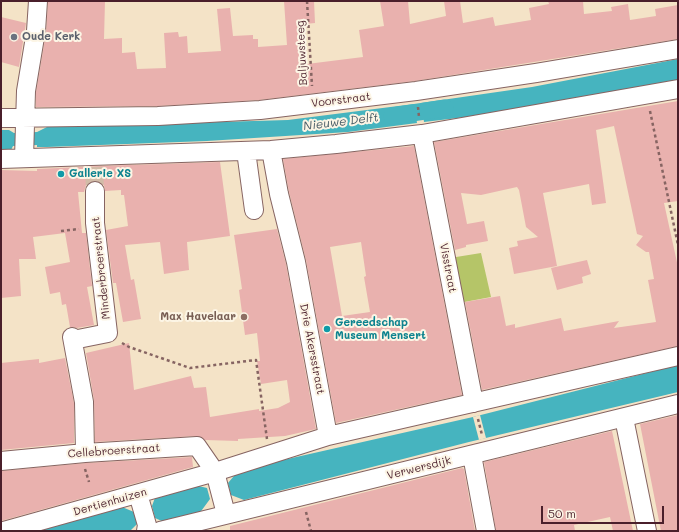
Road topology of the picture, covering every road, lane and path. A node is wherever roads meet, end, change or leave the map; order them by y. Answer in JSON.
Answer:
{"nodes":[{"id":1,"x":307,"y":1,"type":"edge"},
{"id":2,"x":38,"y":5,"type":"edge"},
{"id":3,"x":678,"y":49,"type":"edge"},
{"id":4,"x":678,"y":89,"type":"edge"},
{"id":5,"x":646,"y":95,"type":"junction"},
{"id":6,"x":313,"y":104,"type":"junction"},
{"id":7,"x":418,"y":105,"type":"dead end"},
{"id":8,"x":1,"y":118,"type":"edge"},
{"id":9,"x":25,"y":121,"type":"junction"},
{"id":10,"x":421,"y":126,"type":"junction"},
{"id":11,"x":271,"y":150,"type":"junction"},
{"id":12,"x":246,"y":151,"type":"junction"},
{"id":13,"x":24,"y":156,"type":"junction"},
{"id":14,"x":1,"y":159,"type":"edge"},
{"id":15,"x":95,"y":191,"type":"tunnel mouth"},
{"id":16,"x":254,"y":210,"type":"dead end"},
{"id":17,"x":678,"y":245,"type":"edge"},
{"id":18,"x":129,"y":347,"type":"dead end"},
{"id":19,"x":678,"y":356,"type":"edge"},
{"id":20,"x":678,"y":404,"type":"edge"},
{"id":21,"x":476,"y":410,"type":"junction"},
{"id":22,"x":624,"y":418,"type":"junction"},
{"id":23,"x":328,"y":436,"type":"junction"},
{"id":24,"x":482,"y":437,"type":"dead end"},
{"id":25,"x":86,"y":453,"type":"junction"},
{"id":26,"x":270,"y":455,"type":"junction"},
{"id":27,"x":472,"y":455,"type":"junction"},
{"id":28,"x":1,"y":461,"type":"edge"},
{"id":29,"x":216,"y":476,"type":"junction"},
{"id":30,"x":139,"y":499,"type":"junction"},
{"id":31,"x":225,"y":509,"type":"junction"},
{"id":32,"x":202,"y":526,"type":"edge"},
{"id":33,"x":151,"y":529,"type":"edge"},
{"id":34,"x":4,"y":531,"type":"edge"},
{"id":35,"x":486,"y":531,"type":"edge"},
{"id":36,"x":647,"y":531,"type":"edge"}],
"edges":[{"from":1,"to":6,"type":"path","name":"Baljuwsteeg"},
{"from":2,"to":9,"type":"street"},
{"from":3,"to":6,"type":"street","name":"Voorstraat"},
{"from":4,"to":5,"type":"street"},
{"from":5,"to":10,"type":"street"},
{"from":5,"to":17,"type":"path"},
{"from":6,"to":9,"type":"street","name":"Voorstraat"},
{"from":7,"to":10,"type":"path"},
{"from":8,"to":9,"type":"street","name":"Voorstraat"},
{"from":9,"to":13,"type":"street"},
{"from":10,"to":11,"type":"street"},
{"from":10,"to":21,"type":"street","name":"Visstraat"},
{"from":11,"to":12,"type":"street"},
{"from":11,"to":23,"type":"street","name":"Drie Akersstraat"},
{"from":12,"to":13,"type":"street"},
{"from":12,"to":16,"type":"street"},
{"from":13,"to":14,"type":"street"},
{"from":15,"to":25,"type":"street","name":"Minderbroerstraat"},
{"from":18,"to":26,"type":"path"},
{"from":19,"to":21,"type":"street"},
{"from":20,"to":22,"type":"street","name":"Verwersdijk"},
{"from":21,"to":23,"type":"street"},
{"from":21,"to":24,"type":"path"},
{"from":22,"to":27,"type":"street","name":"Verwersdijk"},
{"from":22,"to":36,"type":"street"},
{"from":23,"to":26,"type":"street"},
{"from":25,"to":28,"type":"street","name":"Cellebroerstraat"},
{"from":25,"to":29,"type":"street","name":"Cellebroerstraat"},
{"from":26,"to":29,"type":"street"},
{"from":27,"to":31,"type":"street","name":"Verwersdijk"},
{"from":27,"to":35,"type":"street"},
{"from":29,"to":30,"type":"street","name":"Dertienhuizen"},
{"from":29,"to":31,"type":"street"},
{"from":30,"to":33,"type":"street"},
{"from":30,"to":34,"type":"street","name":"Dertienhuizen"},
{"from":31,"to":32,"type":"street","name":"Verwersdijk"},
{"from":32,"to":33,"type":"street","name":"Verwersdijk"}]}
